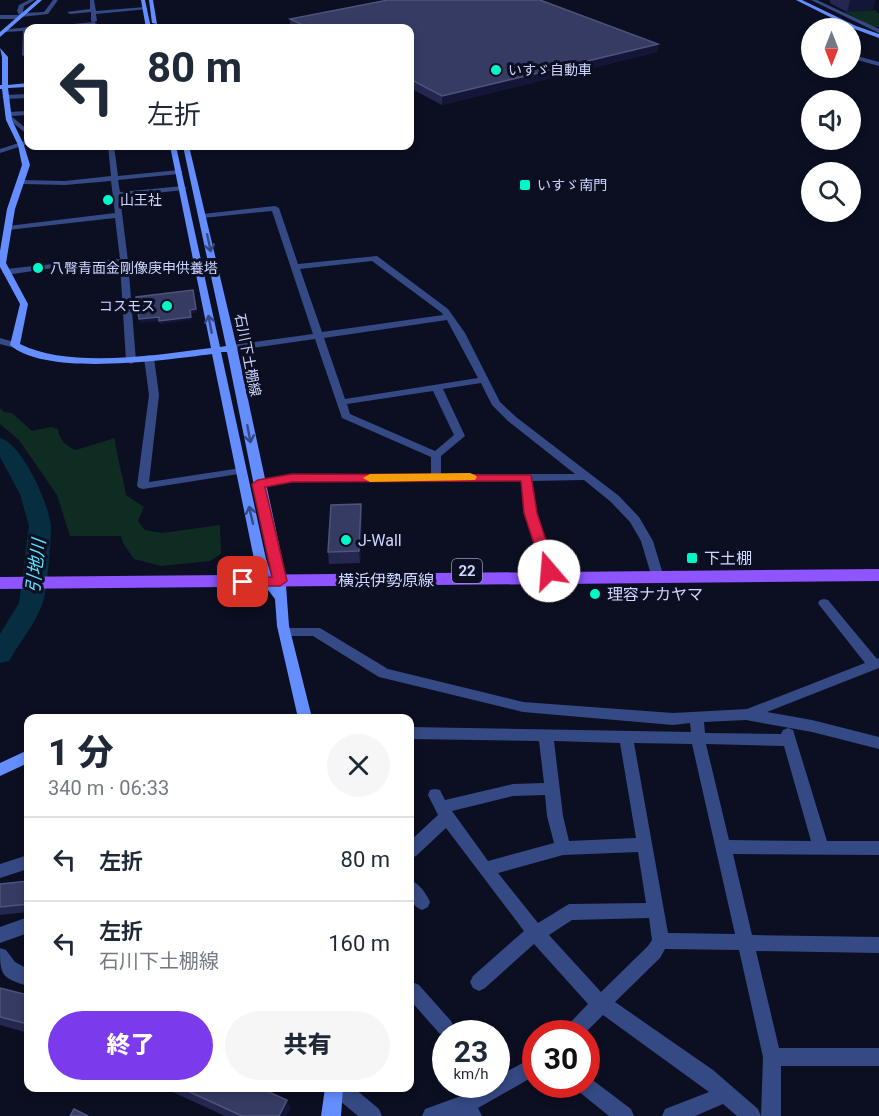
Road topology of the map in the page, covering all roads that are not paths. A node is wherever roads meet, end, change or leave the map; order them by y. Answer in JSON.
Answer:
{"nodes":[{"id":1,"x":33,"y":0,"type":"edge"},
{"id":2,"x":40,"y":0,"type":"edge"},
{"id":3,"x":56,"y":0,"type":"edge"},
{"id":4,"x":92,"y":0,"type":"edge"},
{"id":5,"x":142,"y":0,"type":"edge"},
{"id":6,"x":152,"y":0,"type":"edge"},
{"id":7,"x":798,"y":0,"type":"edge"},
{"id":8,"x":813,"y":0,"type":"edge"},
{"id":9,"x":144,"y":9,"type":"junction"},
{"id":10,"x":70,"y":12,"type":"dead end"},
{"id":11,"x":93,"y":12,"type":"junction"},
{"id":12,"x":21,"y":15,"type":"junction"},
{"id":13,"x":0,"y":17,"type":"edge"},
{"id":14,"x":834,"y":18,"type":"edge"},
{"id":15,"x":45,"y":19,"type":"dead end"},
{"id":16,"x":41,"y":24,"type":"edge"},
{"id":17,"x":94,"y":24,"type":"edge"},
{"id":18,"x":147,"y":24,"type":"edge"},
{"id":19,"x":155,"y":24,"type":"edge"},
{"id":20,"x":24,"y":29,"type":"edge"},
{"id":21,"x":5,"y":30,"type":"junction"},
{"id":22,"x":861,"y":30,"type":"edge"},
{"id":23,"x":878,"y":32,"type":"edge"},
{"id":24,"x":0,"y":35,"type":"edge"},
{"id":25,"x":0,"y":50,"type":"edge"},
{"id":26,"x":861,"y":59,"type":"edge"},
{"id":27,"x":879,"y":64,"type":"edge"},
{"id":28,"x":24,"y":85,"type":"edge"},
{"id":29,"x":2,"y":87,"type":"edge"},
{"id":30,"x":24,"y":96,"type":"edge"},
{"id":31,"x":5,"y":97,"type":"junction"},
{"id":32,"x":24,"y":114,"type":"edge"},
{"id":33,"x":9,"y":116,"type":"junction"},
{"id":34,"x":24,"y":136,"type":"edge"},
{"id":35,"x":24,"y":136,"type":"edge"},
{"id":36,"x":24,"y":141,"type":"edge"},
{"id":37,"x":27,"y":150,"type":"edge"},
{"id":38,"x":112,"y":150,"type":"edge"},
{"id":39,"x":174,"y":150,"type":"edge"},
{"id":40,"x":187,"y":150,"type":"edge"},
{"id":41,"x":0,"y":151,"type":"edge"},
{"id":42,"x":193,"y":170,"type":"junction"},
{"id":43,"x":179,"y":171,"type":"junction"},
{"id":44,"x":116,"y":178,"type":"junction"},
{"id":45,"x":22,"y":182,"type":"junction"},
{"id":46,"x":183,"y":188,"type":"junction"},
{"id":47,"x":117,"y":195,"type":"junction"},
{"id":48,"x":119,"y":215,"type":"junction"},
{"id":49,"x":203,"y":216,"type":"junction"},
{"id":50,"x":8,"y":228,"type":"junction"},
{"id":51,"x":124,"y":261,"type":"junction"},
{"id":52,"x":295,"y":267,"type":"junction"},
{"id":53,"x":6,"y":272,"type":"junction"},
{"id":54,"x":450,"y":316,"type":"junction"},
{"id":55,"x":319,"y":335,"type":"junction"},
{"id":56,"x":0,"y":341,"type":"edge"},
{"id":57,"x":15,"y":345,"type":"junction"},
{"id":58,"x":232,"y":348,"type":"junction"},
{"id":59,"x":216,"y":351,"type":"junction"},
{"id":60,"x":149,"y":358,"type":"junction"},
{"id":61,"x":131,"y":361,"type":"junction"},
{"id":62,"x":483,"y":380,"type":"junction"},
{"id":63,"x":437,"y":388,"type":"junction"},
{"id":64,"x":342,"y":402,"type":"junction"},
{"id":65,"x":436,"y":455,"type":"junction"},
{"id":66,"x":241,"y":471,"type":"junction"},
{"id":67,"x":526,"y":477,"type":"junction"},
{"id":68,"x":585,"y":477,"type":"junction"},
{"id":69,"x":436,"y":478,"type":"junction"},
{"id":70,"x":258,"y":484,"type":"junction"},
{"id":71,"x":879,"y":567,"type":"edge"},
{"id":72,"x":549,"y":571,"type":"junction"},
{"id":73,"x":656,"y":571,"type":"junction"},
{"id":74,"x":879,"y":575,"type":"edge"},
{"id":75,"x":4,"y":579,"type":"edge"},
{"id":76,"x":274,"y":581,"type":"junction"},
{"id":77,"x":824,"y":603,"type":"dead end"},
{"id":78,"x":285,"y":633,"type":"junction"},
{"id":79,"x":877,"y":664,"type":"edge"},
{"id":80,"x":304,"y":714,"type":"edge"},
{"id":81,"x":746,"y":714,"type":"junction"},
{"id":82,"x":697,"y":718,"type":"junction"},
{"id":83,"x":785,"y":722,"type":"junction"},
{"id":84,"x":414,"y":733,"type":"edge"},
{"id":85,"x":546,"y":736,"type":"junction"},
{"id":86,"x":626,"y":737,"type":"junction"},
{"id":87,"x":698,"y":739,"type":"junction"},
{"id":88,"x":790,"y":740,"type":"junction"},
{"id":89,"x":879,"y":743,"type":"edge"},
{"id":90,"x":24,"y":758,"type":"edge"},
{"id":91,"x":0,"y":770,"type":"edge"},
{"id":92,"x":552,"y":789,"type":"junction"},
{"id":93,"x":441,"y":807,"type":"junction"},
{"id":94,"x":414,"y":845,"type":"edge"},
{"id":95,"x":644,"y":845,"type":"junction"},
{"id":96,"x":723,"y":847,"type":"junction"},
{"id":97,"x":563,"y":848,"type":"junction"},
{"id":98,"x":821,"y":848,"type":"junction"},
{"id":99,"x":879,"y":848,"type":"edge"},
{"id":100,"x":24,"y":863,"type":"edge"},
{"id":101,"x":485,"y":869,"type":"junction"},
{"id":102,"x":0,"y":871,"type":"edge"},
{"id":103,"x":414,"y":892,"type":"edge"},
{"id":104,"x":422,"y":902,"type":"dead end"},
{"id":105,"x":656,"y":910,"type":"junction"},
{"id":106,"x":24,"y":926,"type":"edge"},
{"id":107,"x":536,"y":933,"type":"junction"},
{"id":108,"x":0,"y":935,"type":"edge"},
{"id":109,"x":661,"y":941,"type":"junction"},
{"id":110,"x":746,"y":943,"type":"junction"},
{"id":111,"x":879,"y":945,"type":"edge"},
{"id":112,"x":0,"y":956,"type":"edge"},
{"id":113,"x":24,"y":976,"type":"edge"},
{"id":114,"x":479,"y":982,"type":"dead end"},
{"id":115,"x":414,"y":992,"type":"edge"},
{"id":116,"x":601,"y":1005,"type":"junction"},
{"id":117,"x":439,"y":1020,"type":"edge"},
{"id":118,"x":585,"y":1020,"type":"edge"},
{"id":119,"x":772,"y":1056,"type":"junction"},
{"id":120,"x":879,"y":1058,"type":"edge"},
{"id":121,"x":522,"y":1074,"type":"edge"},
{"id":122,"x":334,"y":1092,"type":"edge"},
{"id":123,"x":345,"y":1092,"type":"edge"},
{"id":124,"x":726,"y":1094,"type":"junction"},
{"id":125,"x":600,"y":1096,"type":"edge"},
{"id":126,"x":469,"y":1110,"type":"edge"},
{"id":127,"x":331,"y":1116,"type":"edge"},
{"id":128,"x":372,"y":1116,"type":"edge"},
{"id":129,"x":432,"y":1116,"type":"edge"},
{"id":130,"x":624,"y":1116,"type":"edge"},
{"id":131,"x":672,"y":1116,"type":"edge"},
{"id":132,"x":751,"y":1116,"type":"edge"},
{"id":133,"x":771,"y":1116,"type":"edge"}],
"edges":[{"from":1,"to":12,"type":"street"},
{"from":2,"to":12,"type":"street"},
{"from":3,"to":12,"type":"street"},
{"from":4,"to":11,"type":"street"},
{"from":5,"to":9,"type":"street"},
{"from":6,"to":19,"type":"street"},
{"from":7,"to":14,"type":"street"},
{"from":8,"to":23,"type":"street"},
{"from":9,"to":11,"type":"street"},
{"from":9,"to":18,"type":"street"},
{"from":10,"to":11,"type":"street"},
{"from":11,"to":17,"type":"street"},
{"from":12,"to":13,"type":"street"},
{"from":12,"to":21,"type":"street"},
{"from":15,"to":16,"type":"street"},
{"from":20,"to":21,"type":"street"},
{"from":21,"to":24,"type":"street"},
{"from":22,"to":23,"type":"street"},
{"from":25,"to":29,"type":"street"},
{"from":26,"to":27,"type":"street"},
{"from":28,"to":29,"type":"street"},
{"from":29,"to":31,"type":"street"},
{"from":30,"to":31,"type":"street"},
{"from":31,"to":33,"type":"street"},
{"from":32,"to":33,"type":"street"},
{"from":33,"to":34,"type":"street"},
{"from":33,"to":35,"type":"street"},
{"from":36,"to":41,"type":"street"},
{"from":37,"to":45,"type":"street"},
{"from":38,"to":44,"type":"street"},
{"from":39,"to":43,"type":"street","name":"石川下土棚線"},
{"from":40,"to":42,"type":"street","name":"石川下土棚線"},
{"from":42,"to":43,"type":"street"},
{"from":42,"to":49,"type":"street","name":"石川下土棚線"},
{"from":43,"to":44,"type":"street"},
{"from":43,"to":46,"type":"street","name":"石川下土棚線"},
{"from":44,"to":45,"type":"street"},
{"from":44,"to":47,"type":"street"},
{"from":45,"to":50,"type":"street"},
{"from":46,"to":47,"type":"street"},
{"from":59,"to":46,"type":"street","name":"石川下土棚線","one_way":true},
{"from":47,"to":48,"type":"street"},
{"from":48,"to":50,"type":"street"},
{"from":48,"to":51,"type":"street"},
{"from":49,"to":52,"type":"street"},
{"from":49,"to":58,"type":"street","name":"石川下土棚線","one_way":true},
{"from":50,"to":53,"type":"street"},
{"from":51,"to":53,"type":"street"},
{"from":51,"to":61,"type":"street"},
{"from":52,"to":54,"type":"street"},
{"from":52,"to":55,"type":"street"},
{"from":53,"to":57,"type":"street"},
{"from":54,"to":55,"type":"street"},
{"from":54,"to":62,"type":"street"},
{"from":55,"to":58,"type":"street"},
{"from":55,"to":64,"type":"street"},
{"from":56,"to":57,"type":"street"},
{"from":57,"to":61,"type":"street"},
{"from":58,"to":59,"type":"street"},
{"from":58,"to":70,"type":"street","name":"石川下土棚線","one_way":true},
{"from":59,"to":60,"type":"street"},
{"from":59,"to":66,"type":"street","name":"石川下土棚線"},
{"from":60,"to":61,"type":"street"},
{"from":60,"to":66,"type":"street"},
{"from":62,"to":63,"type":"street"},
{"from":62,"to":68,"type":"street"},
{"from":63,"to":64,"type":"street"},
{"from":63,"to":65,"type":"street"},
{"from":64,"to":65,"type":"street"},
{"from":65,"to":69,"type":"street"},
{"from":76,"to":66,"type":"street","name":"石川下土棚線","one_way":true},
{"from":67,"to":68,"type":"street"},
{"from":67,"to":69,"type":"street"},
{"from":67,"to":72,"type":"street"},
{"from":68,"to":73,"type":"street"},
{"from":69,"to":70,"type":"street"},
{"from":70,"to":76,"type":"street","name":"石川下土棚線"},
{"from":71,"to":73,"type":"main road","name":"横浜伊勢原線","number":"22"},
{"from":72,"to":73,"type":"main road","name":"横浜伊勢原線","number":"22"},
{"from":72,"to":76,"type":"main road","name":"横浜伊勢原線","number":"22"},
{"from":74,"to":76,"type":"main road","name":"横浜伊勢原線","number":"22"},
{"from":75,"to":76,"type":"main road","name":"横浜伊勢原線","number":"22"},
{"from":76,"to":78,"type":"street"},
{"from":77,"to":79,"type":"street"},
{"from":78,"to":80,"type":"street"},
{"from":78,"to":82,"type":"street"},
{"from":79,"to":81,"type":"street"},
{"from":81,"to":82,"type":"street"},
{"from":81,"to":83,"type":"street"},
{"from":82,"to":87,"type":"street"},
{"from":83,"to":88,"type":"street"},
{"from":83,"to":89,"type":"street"},
{"from":84,"to":85,"type":"street"},
{"from":85,"to":86,"type":"street"},
{"from":85,"to":92,"type":"street"},
{"from":86,"to":87,"type":"street"},
{"from":86,"to":95,"type":"street"},
{"from":87,"to":88,"type":"street"},
{"from":87,"to":96,"type":"street"},
{"from":88,"to":98,"type":"street"},
{"from":90,"to":91,"type":"street"},
{"from":92,"to":93,"type":"street"},
{"from":92,"to":97,"type":"street"},
{"from":93,"to":94,"type":"street"},
{"from":93,"to":101,"type":"street"},
{"from":95,"to":97,"type":"street"},
{"from":95,"to":105,"type":"street"},
{"from":96,"to":98,"type":"street"},
{"from":96,"to":110,"type":"street"},
{"from":97,"to":101,"type":"street"},
{"from":98,"to":99,"type":"street"},
{"from":100,"to":102,"type":"street"},
{"from":101,"to":107,"type":"street"},
{"from":103,"to":104,"type":"street"},
{"from":105,"to":107,"type":"street"},
{"from":105,"to":109,"type":"street"},
{"from":106,"to":108,"type":"street"},
{"from":107,"to":114,"type":"street"},
{"from":107,"to":116,"type":"street"},
{"from":109,"to":110,"type":"street"},
{"from":109,"to":116,"type":"street"},
{"from":110,"to":111,"type":"street"},
{"from":110,"to":119,"type":"street"},
{"from":112,"to":113,"type":"street"},
{"from":115,"to":117,"type":"street"},
{"from":116,"to":118,"type":"street"},
{"from":116,"to":124,"type":"street"},
{"from":119,"to":120,"type":"street"},
{"from":119,"to":133,"type":"street"},
{"from":121,"to":126,"type":"street"},
{"from":122,"to":127,"type":"street"},
{"from":123,"to":128,"type":"street"},
{"from":124,"to":131,"type":"street"},
{"from":124,"to":132,"type":"street"},
{"from":125,"to":130,"type":"street"},
{"from":126,"to":129,"type":"street"}]}
